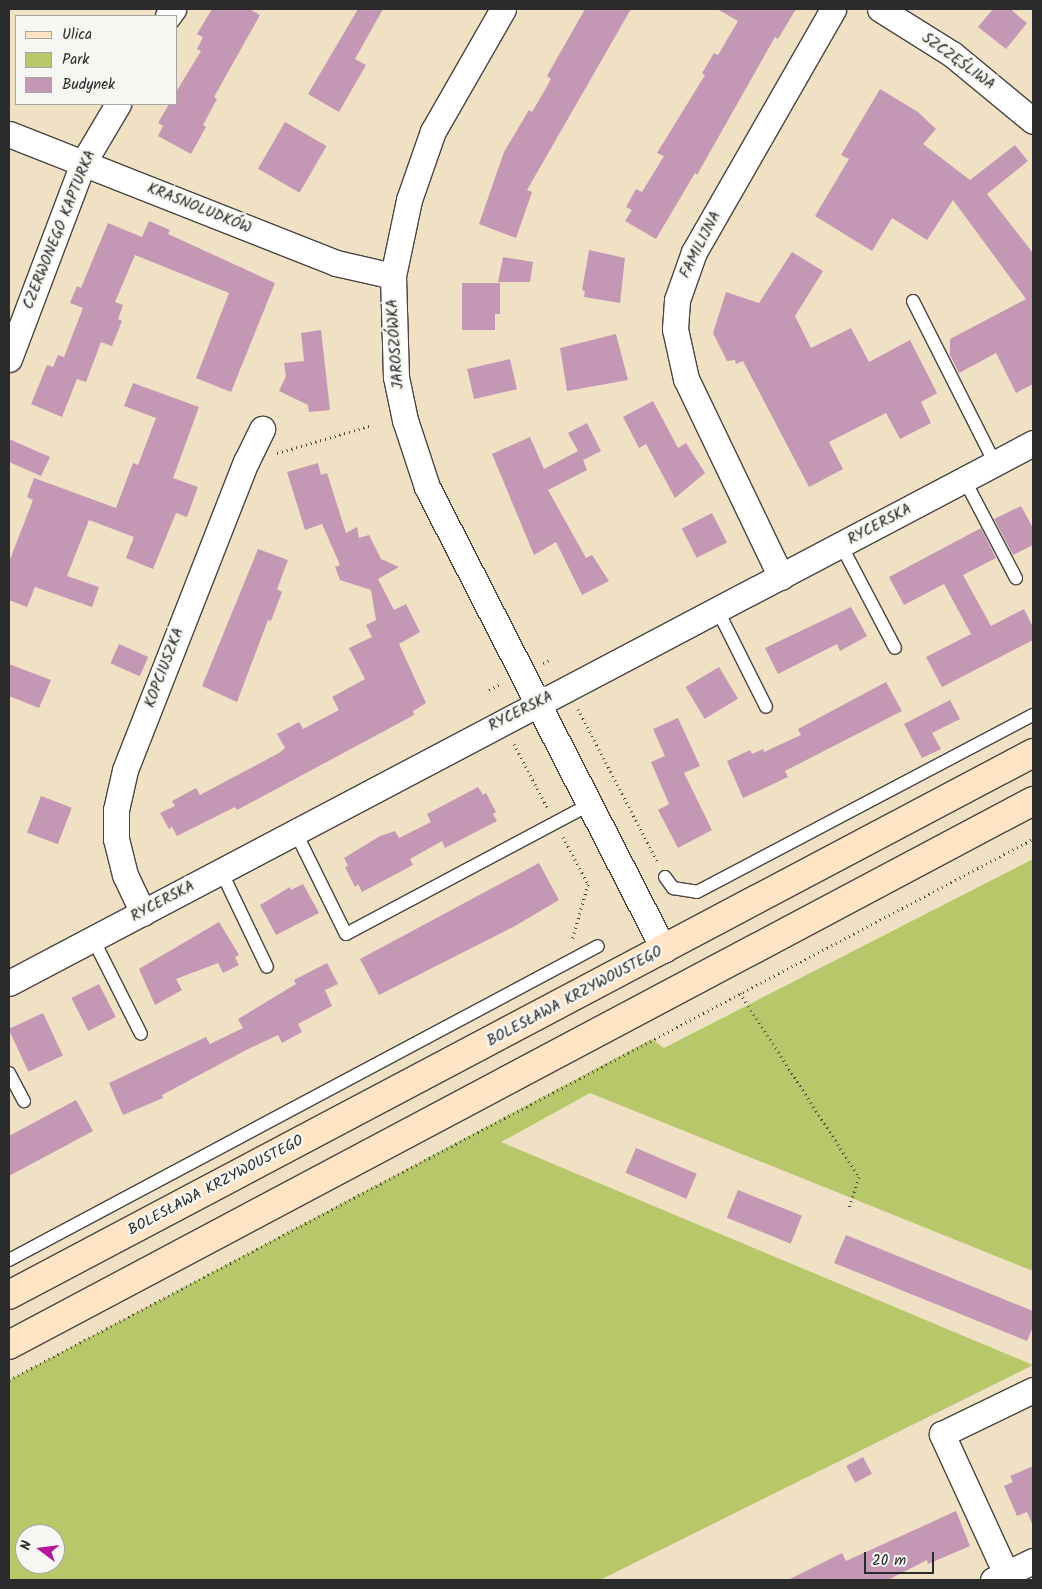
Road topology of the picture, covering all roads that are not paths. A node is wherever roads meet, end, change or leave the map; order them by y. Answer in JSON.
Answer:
{"nodes":[{"id":1,"x":503,"y":9,"type":"edge"},
{"id":2,"x":833,"y":9,"type":"edge"},
{"id":3,"x":880,"y":9,"type":"edge"},
{"id":4,"x":117,"y":105,"type":"edge"},
{"id":5,"x":1033,"y":121,"type":"edge"},
{"id":6,"x":9,"y":134,"type":"edge"},
{"id":7,"x":83,"y":163,"type":"junction"},
{"id":8,"x":393,"y":276,"type":"junction"},
{"id":9,"x":912,"y":301,"type":"dead end"},
{"id":10,"x":9,"y":359,"type":"edge"},
{"id":11,"x":262,"y":428,"type":"dead end"},
{"id":12,"x":1033,"y":443,"type":"edge"},
{"id":13,"x":995,"y":463,"type":"junction"},
{"id":14,"x":964,"y":480,"type":"junction"},
{"id":15,"x":841,"y":545,"type":"junction"},
{"id":16,"x":781,"y":577,"type":"junction"},
{"id":17,"x":1016,"y":578,"type":"dead end"},
{"id":18,"x":718,"y":611,"type":"junction"},
{"id":19,"x":895,"y":648,"type":"dead end"},
{"id":20,"x":536,"y":704,"type":"junction"},
{"id":21,"x":766,"y":706,"type":"dead end"},
{"id":22,"x":1033,"y":715,"type":"edge"},
{"id":23,"x":1033,"y":753,"type":"edge"},
{"id":24,"x":1033,"y":801,"type":"edge"},
{"id":25,"x":589,"y":805,"type":"junction"},
{"id":26,"x":295,"y":831,"type":"junction"},
{"id":27,"x":221,"y":871,"type":"junction"},
{"id":28,"x":665,"y":877,"type":"road end"},
{"id":29,"x":143,"y":913,"type":"junction"},
{"id":30,"x":93,"y":939,"type":"junction"},
{"id":31,"x":598,"y":946,"type":"dead end"},
{"id":32,"x":664,"y":950,"type":"junction"},
{"id":33,"x":267,"y":967,"type":"dead end"},
{"id":34,"x":9,"y":983,"type":"edge"},
{"id":35,"x":141,"y":1034,"type":"dead end"},
{"id":36,"x":9,"y":1073,"type":"edge"},
{"id":37,"x":24,"y":1101,"type":"dead end"},
{"id":38,"x":115,"y":1239,"type":"junction"},
{"id":39,"x":9,"y":1260,"type":"edge"},
{"id":40,"x":126,"y":1282,"type":"junction"},
{"id":41,"x":9,"y":1295,"type":"edge"},
{"id":42,"x":9,"y":1344,"type":"edge"},
{"id":43,"x":1033,"y":1390,"type":"edge"},
{"id":44,"x":1033,"y":1561,"type":"edge"},
{"id":45,"x":1003,"y":1578,"type":"edge"}],
"edges":[{"from":1,"to":8,"type":"street","name":"JAROSZÓWKA"},
{"from":2,"to":16,"type":"street","name":"FAMILIJNA"},
{"from":3,"to":5,"type":"street","name":"SZCZĘŚLIWA"},
{"from":4,"to":7,"type":"street","name":"CZERWONEGO KAPTURKA"},
{"from":6,"to":7,"type":"street","name":"KRASNOLUDKÓW"},
{"from":7,"to":8,"type":"street","name":"KRASNOLUDKÓW"},
{"from":7,"to":10,"type":"street","name":"CZERWONEGO KAPTURKA"},
{"from":8,"to":20,"type":"street","name":"JAROSZÓWKA"},
{"from":9,"to":13,"type":"lane"},
{"from":11,"to":29,"type":"street","name":"KOPCIUSZKA"},
{"from":12,"to":13,"type":"street","name":"RYCERSKA"},
{"from":13,"to":14,"type":"street","name":"RYCERSKA"},
{"from":14,"to":15,"type":"street","name":"RYCERSKA"},
{"from":14,"to":17,"type":"lane"},
{"from":15,"to":16,"type":"street","name":"RYCERSKA"},
{"from":15,"to":19,"type":"lane"},
{"from":16,"to":18,"type":"street","name":"RYCERSKA"},
{"from":18,"to":20,"type":"street","name":"RYCERSKA"},
{"from":18,"to":21,"type":"lane"},
{"from":20,"to":25,"type":"street","name":"JAROSZÓWKA"},
{"from":20,"to":26,"type":"street","name":"RYCERSKA"},
{"from":22,"to":28,"type":"lane"},
{"from":23,"to":32,"type":"main road","name":"BOLESŁAWA KRZYWOUSTEGO"},
{"from":24,"to":40,"type":"main road"},
{"from":25,"to":26,"type":"lane"},
{"from":25,"to":32,"type":"street","name":"JAROSZÓWKA"},
{"from":26,"to":27,"type":"street","name":"RYCERSKA"},
{"from":27,"to":29,"type":"street","name":"RYCERSKA"},
{"from":27,"to":33,"type":"lane"},
{"from":29,"to":30,"type":"street","name":"RYCERSKA"},
{"from":30,"to":34,"type":"street","name":"RYCERSKA"},
{"from":30,"to":35,"type":"lane"},
{"from":31,"to":39,"type":"lane"},
{"from":32,"to":38,"type":"main road","name":"BOLESŁAWA KRZYWOUSTEGO"},
{"from":36,"to":37,"type":"lane"},
{"from":38,"to":40,"type":"main road","name":"BOLESŁAWA KRZYWOUSTEGO"},
{"from":38,"to":41,"type":"main road","name":"BOLESŁAWA KRZYWOUSTEGO"},
{"from":40,"to":42,"type":"main road"},
{"from":43,"to":45,"type":"street"},
{"from":44,"to":45,"type":"street"}]}
